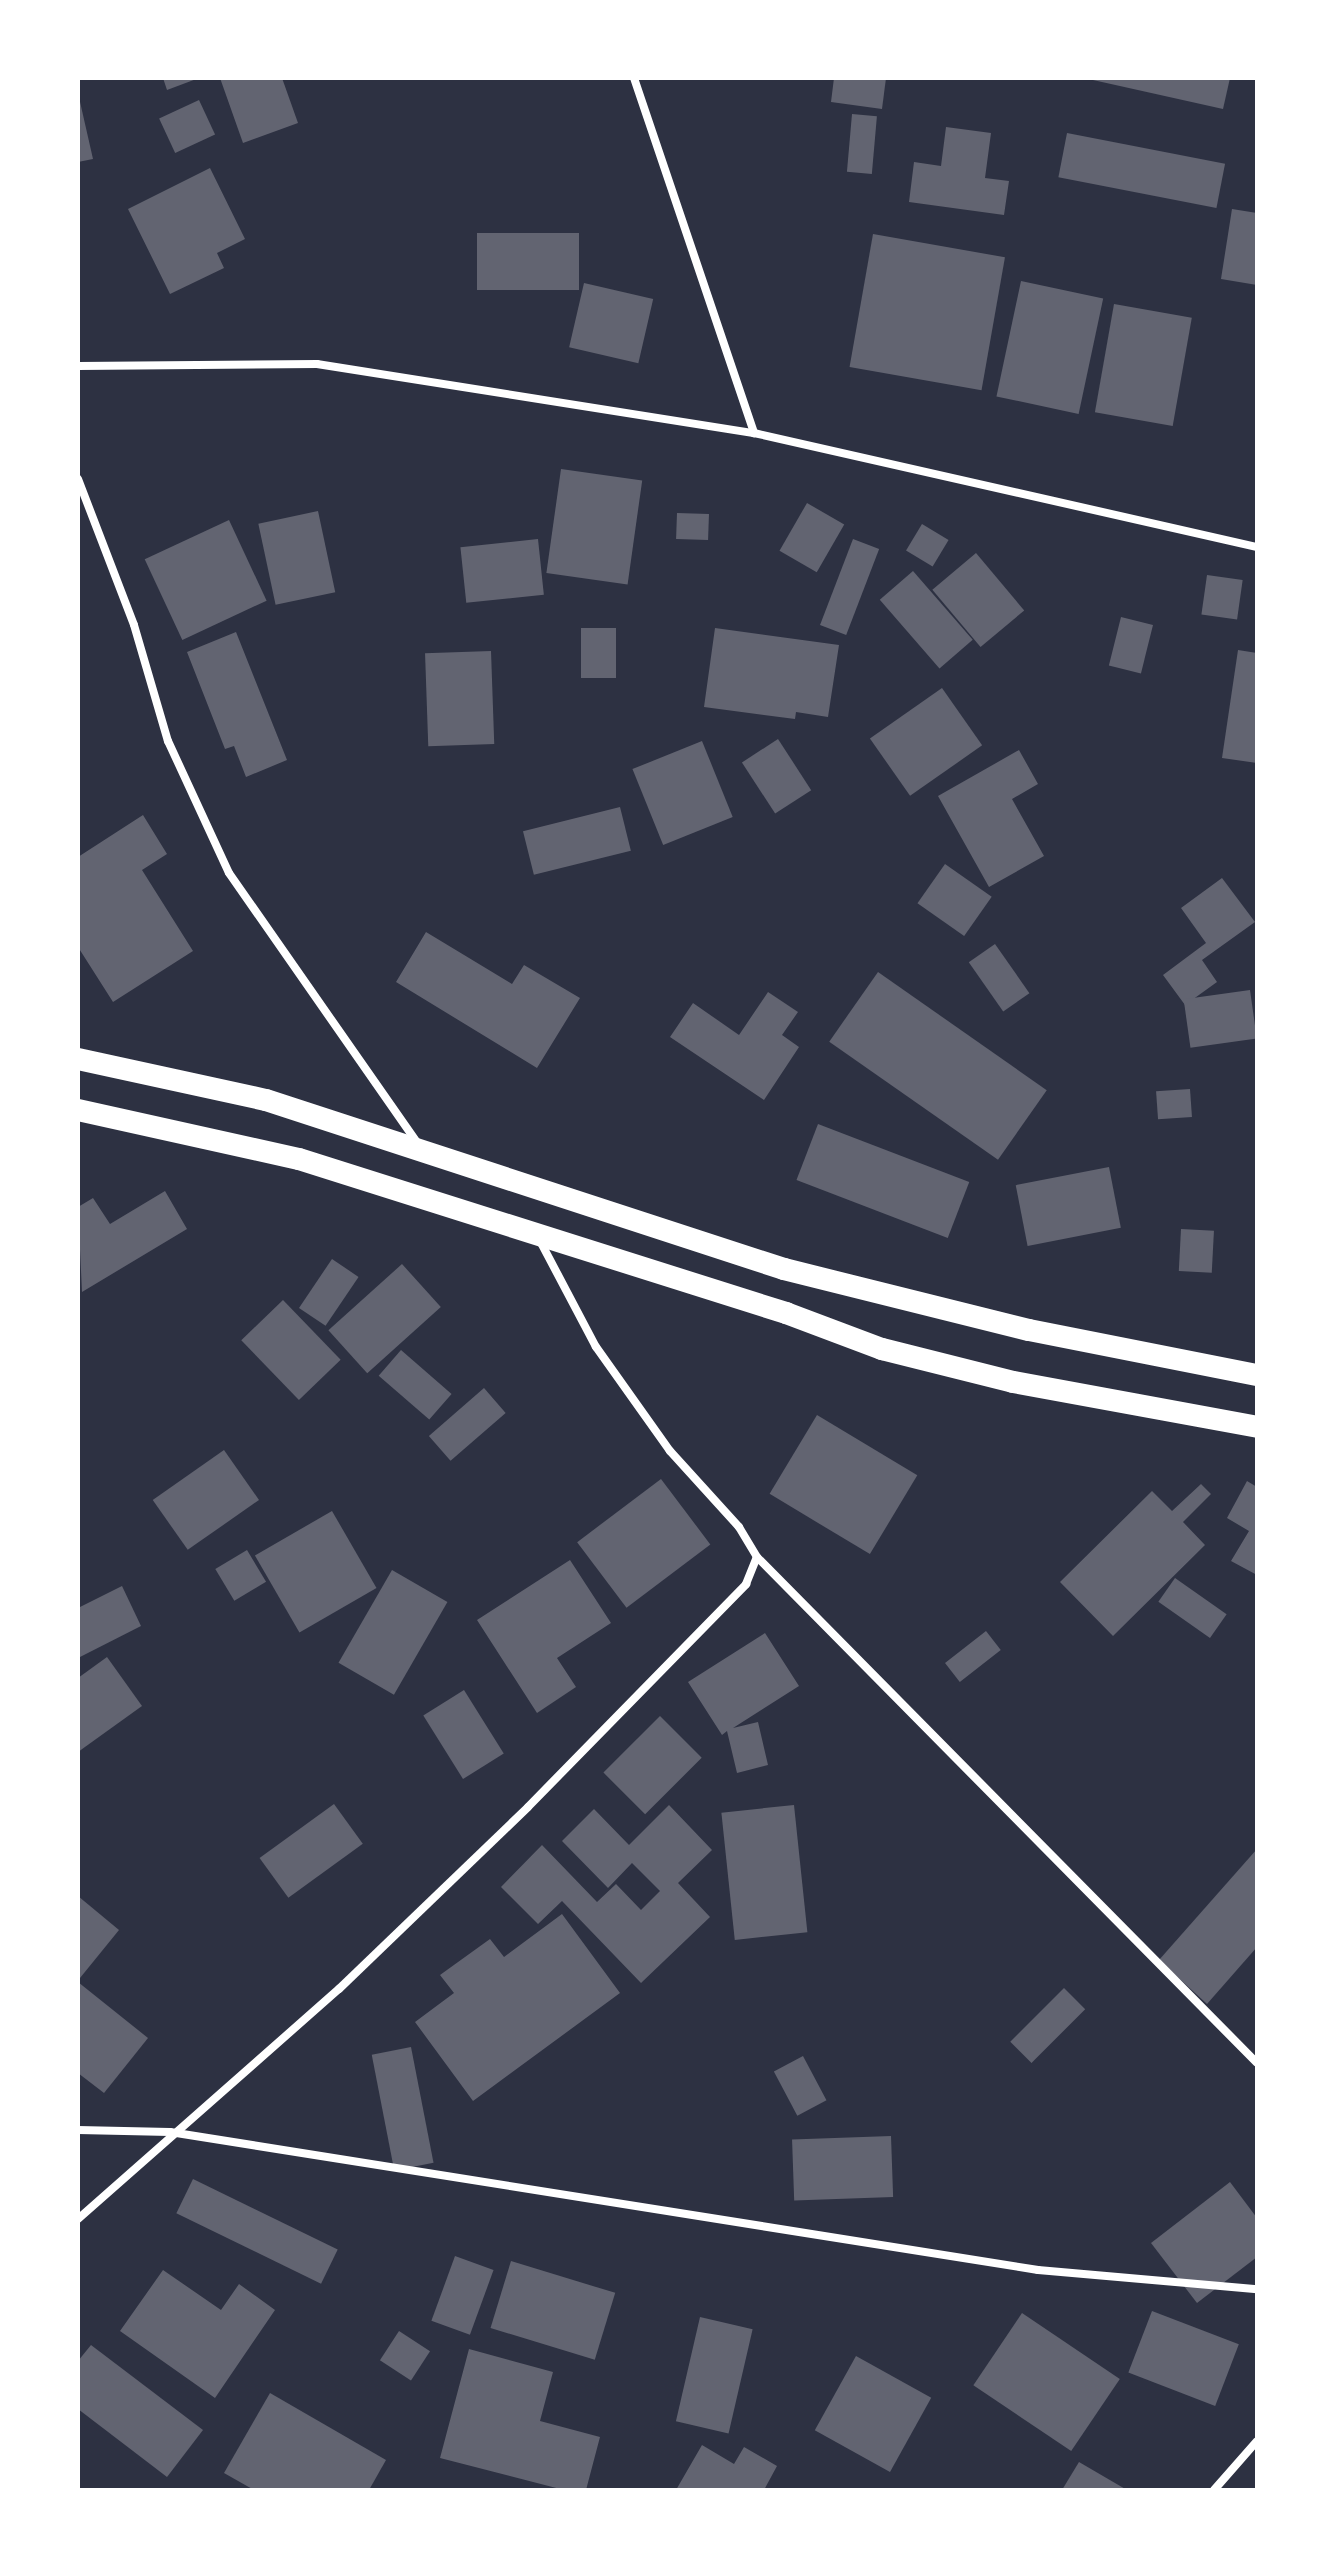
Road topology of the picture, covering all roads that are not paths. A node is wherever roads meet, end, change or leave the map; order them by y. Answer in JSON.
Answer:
{"nodes":[{"id":1,"x":634,"y":78,"type":"edge"},
{"id":2,"x":78,"y":366,"type":"edge"},
{"id":3,"x":754,"y":433,"type":"junction"},
{"id":4,"x":78,"y":479,"type":"edge"},
{"id":5,"x":1257,"y":547,"type":"edge"},
{"id":6,"x":78,"y":1059,"type":"edge"},
{"id":7,"x":78,"y":1110,"type":"edge"},
{"id":8,"x":420,"y":1148,"type":"junction"},
{"id":9,"x":538,"y":1237,"type":"junction"},
{"id":10,"x":1257,"y":1375,"type":"edge"},
{"id":11,"x":1257,"y":1427,"type":"edge"},
{"id":12,"x":757,"y":1557,"type":"junction"},
{"id":13,"x":1257,"y":2063,"type":"edge"},
{"id":14,"x":78,"y":2130,"type":"edge"},
{"id":15,"x":170,"y":2132,"type":"junction"},
{"id":16,"x":78,"y":2219,"type":"edge"},
{"id":17,"x":1257,"y":2289,"type":"edge"},
{"id":18,"x":1257,"y":2441,"type":"edge"},
{"id":19,"x":1214,"y":2490,"type":"edge"}],
"edges":[{"from":1,"to":3,"type":"street"},
{"from":2,"to":3,"type":"street"},
{"from":3,"to":5,"type":"street"},
{"from":4,"to":8,"type":"street"},
{"from":6,"to":8,"type":"highway"},
{"from":7,"to":9,"type":"highway"},
{"from":8,"to":10,"type":"highway"},
{"from":9,"to":11,"type":"highway"},
{"from":9,"to":12,"type":"street"},
{"from":12,"to":13,"type":"street"},
{"from":12,"to":15,"type":"street"},
{"from":14,"to":15,"type":"street"},
{"from":15,"to":16,"type":"street"},
{"from":15,"to":17,"type":"street"},
{"from":18,"to":19,"type":"street"}]}
